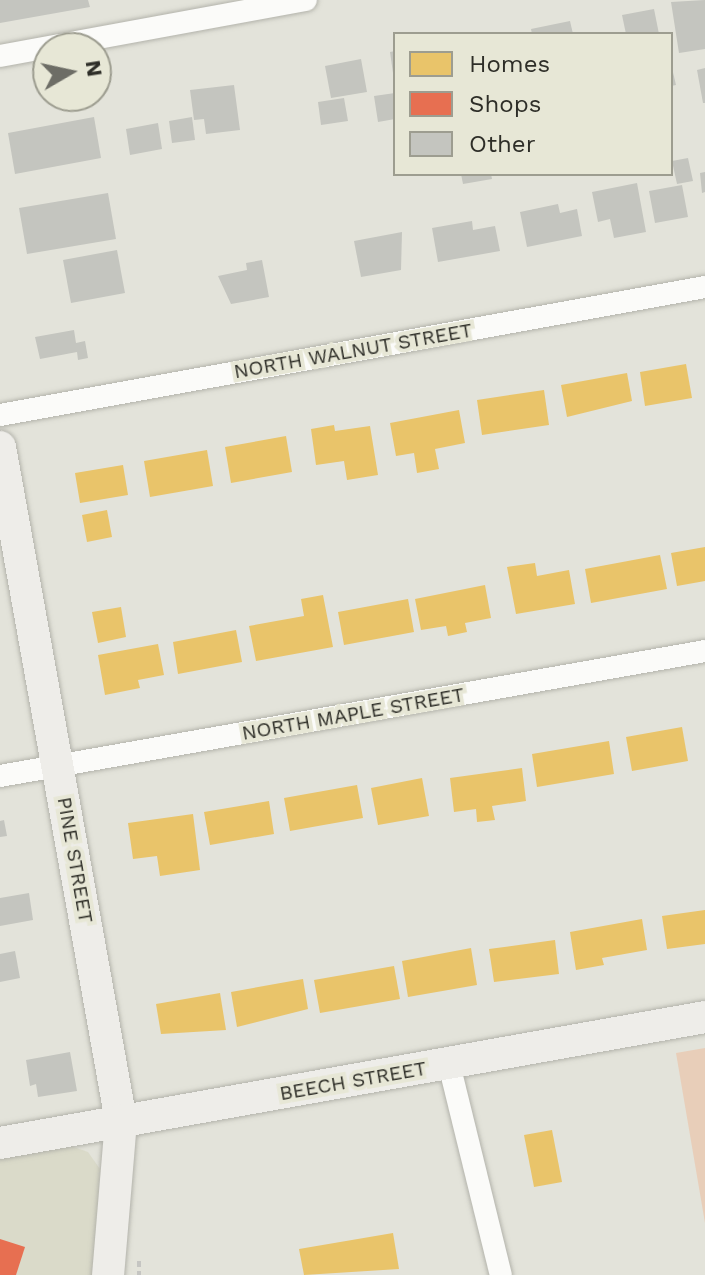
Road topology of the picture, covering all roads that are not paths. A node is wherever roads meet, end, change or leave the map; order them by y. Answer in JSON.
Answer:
{"nodes":[{"id":1,"x":306,"y":0,"type":"edge"},
{"id":2,"x":261,"y":4,"type":"edge"},
{"id":3,"x":0,"y":56,"type":"edge"},
{"id":4,"x":705,"y":287,"type":"edge"},
{"id":5,"x":0,"y":415,"type":"edge"},
{"id":6,"x":0,"y":447,"type":"edge"},
{"id":7,"x":705,"y":651,"type":"edge"},
{"id":8,"x":57,"y":766,"type":"junction"},
{"id":9,"x":0,"y":776,"type":"edge"},
{"id":10,"x":705,"y":1017,"type":"edge"},
{"id":11,"x":449,"y":1064,"type":"junction"},
{"id":12,"x":121,"y":1121,"type":"junction"},
{"id":13,"x":0,"y":1143,"type":"edge"},
{"id":14,"x":108,"y":1275,"type":"edge"},
{"id":15,"x":501,"y":1275,"type":"edge"}],
"edges":[{"from":1,"to":2,"type":"street"},
{"from":2,"to":3,"type":"street"},
{"from":4,"to":5,"type":"street","name":"NORTH WALNUT STREET"},
{"from":6,"to":8,"type":"street","name":"PINE STREET"},
{"from":7,"to":8,"type":"street","name":"NORTH MAPLE STREET"},
{"from":8,"to":9,"type":"street","name":"NORTH MAPLE STREET"},
{"from":8,"to":12,"type":"street","name":"PINE STREET"},
{"from":10,"to":11,"type":"street","name":"BEECH STREET"},
{"from":11,"to":12,"type":"street","name":"BEECH STREET"},
{"from":11,"to":15,"type":"street"},
{"from":12,"to":13,"type":"street","name":"BEECH STREET"},
{"from":12,"to":14,"type":"street","name":"PINE STREET"}]}
